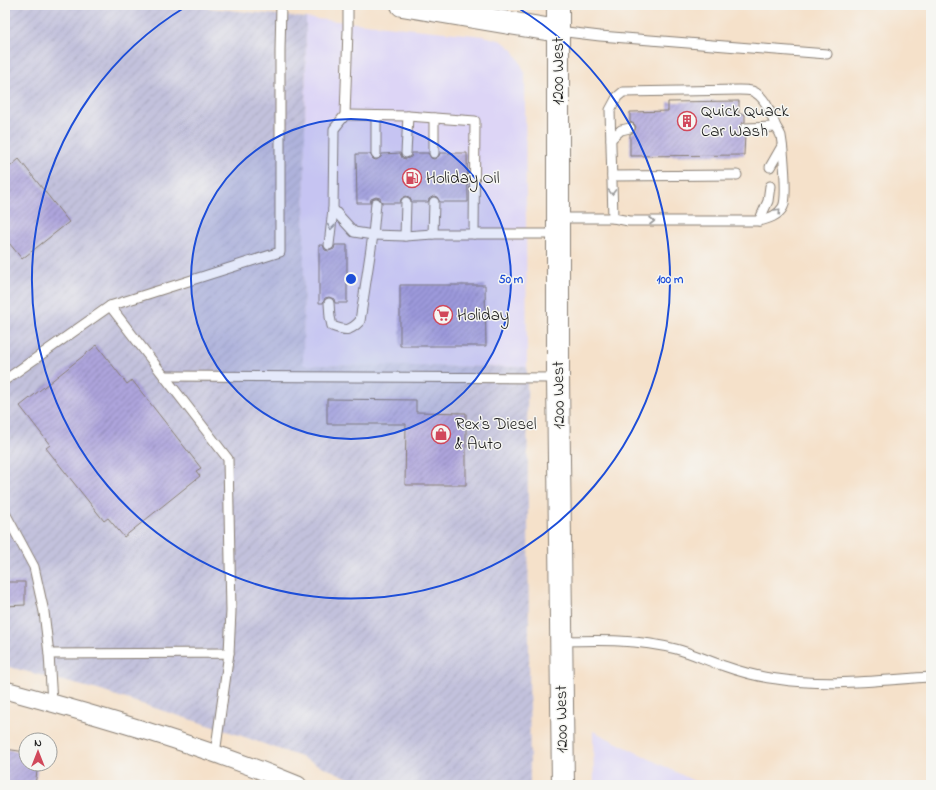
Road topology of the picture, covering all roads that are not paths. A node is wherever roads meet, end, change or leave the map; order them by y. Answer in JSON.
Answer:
{"nodes":[{"id":1,"x":281,"y":5,"type":"edge"},
{"id":2,"x":348,"y":5,"type":"edge"},
{"id":3,"x":402,"y":5,"type":"edge"},
{"id":4,"x":558,"y":5,"type":"edge"},
{"id":5,"x":558,"y":31,"type":"junction"},
{"id":6,"x":826,"y":54,"type":"dead end"},
{"id":7,"x":345,"y":115,"type":"junction"},
{"id":8,"x":376,"y":116,"type":"junction"},
{"id":9,"x":408,"y":116,"type":"junction"},
{"id":10,"x":434,"y":118,"type":"junction"},
{"id":11,"x":776,"y":127,"type":"junction"},
{"id":12,"x":630,"y":128,"type":"dead end"},
{"id":13,"x":745,"y":128,"type":"dead end"},
{"id":14,"x":611,"y":139,"type":"junction"},
{"id":15,"x":782,"y":146,"type":"junction"},
{"id":16,"x":406,"y":153,"type":"dead end"},
{"id":17,"x":434,"y":153,"type":"dead end"},
{"id":18,"x":376,"y":154,"type":"dead end"},
{"id":19,"x":770,"y":167,"type":"dead end"},
{"id":20,"x":737,"y":175,"type":"dead end"},
{"id":21,"x":612,"y":176,"type":"junction"},
{"id":22,"x":770,"y":186,"type":"dead end"},
{"id":23,"x":406,"y":202,"type":"dead end"},
{"id":24,"x":434,"y":202,"type":"dead end"},
{"id":25,"x":376,"y":203,"type":"dead end"},
{"id":26,"x":333,"y":209,"type":"junction"},
{"id":27,"x":613,"y":218,"type":"junction"},
{"id":28,"x":759,"y":221,"type":"junction"},
{"id":29,"x":558,"y":226,"type":"junction"},
{"id":30,"x":433,"y":234,"type":"junction"},
{"id":31,"x":474,"y":234,"type":"junction"},
{"id":32,"x":373,"y":235,"type":"junction"},
{"id":33,"x":405,"y":236,"type":"junction"},
{"id":34,"x":329,"y":245,"type":"dead end"},
{"id":35,"x":329,"y":304,"type":"dead end"},
{"id":36,"x":110,"y":306,"type":"junction"},
{"id":37,"x":164,"y":376,"type":"junction"},
{"id":38,"x":558,"y":378,"type":"junction"},
{"id":39,"x":5,"y":380,"type":"edge"},
{"id":40,"x":5,"y":513,"type":"edge"},
{"id":41,"x":561,"y":641,"type":"junction"},
{"id":42,"x":229,"y":652,"type":"junction"},
{"id":43,"x":49,"y":654,"type":"junction"},
{"id":44,"x":931,"y":677,"type":"edge"},
{"id":45,"x":5,"y":690,"type":"edge"},
{"id":46,"x":52,"y":703,"type":"junction"},
{"id":47,"x":215,"y":754,"type":"junction"},
{"id":48,"x":298,"y":785,"type":"edge"},
{"id":49,"x":563,"y":785,"type":"edge"}],
"edges":[{"from":1,"to":36,"type":"lane"},
{"from":2,"to":7,"type":"lane"},
{"from":3,"to":5,"type":"main road"},
{"from":4,"to":5,"type":"main road","name":"1200 West"},
{"from":5,"to":6,"type":"lane"},
{"from":5,"to":29,"type":"main road","name":"1200 West"},
{"from":7,"to":8,"type":"lane"},
{"from":7,"to":26,"type":"lane"},
{"from":8,"to":9,"type":"lane"},
{"from":8,"to":18,"type":"lane"},
{"from":9,"to":10,"type":"lane"},
{"from":9,"to":16,"type":"lane"},
{"from":10,"to":17,"type":"lane"},
{"from":10,"to":31,"type":"lane"},
{"from":11,"to":13,"type":"lane"},
{"from":11,"to":14,"type":"lane"},
{"from":11,"to":15,"type":"lane"},
{"from":12,"to":14,"type":"lane"},
{"from":14,"to":21,"type":"lane"},
{"from":15,"to":19,"type":"lane"},
{"from":28,"to":15,"type":"lane","one_way":true},
{"from":20,"to":21,"type":"lane"},
{"from":21,"to":27,"type":"lane","one_way":true},
{"from":22,"to":28,"type":"lane"},
{"from":23,"to":33,"type":"lane"},
{"from":24,"to":30,"type":"lane"},
{"from":25,"to":32,"type":"lane"},
{"from":26,"to":32,"type":"lane"},
{"from":26,"to":34,"type":"lane","one_way":true},
{"from":27,"to":28,"type":"lane","one_way":true},
{"from":27,"to":29,"type":"lane"},
{"from":29,"to":31,"type":"lane"},
{"from":29,"to":38,"type":"main road","name":"1200 West"},
{"from":30,"to":31,"type":"lane"},
{"from":30,"to":33,"type":"lane"},
{"from":32,"to":33,"type":"lane"},
{"from":32,"to":35,"type":"lane"},
{"from":36,"to":37,"type":"lane"},
{"from":36,"to":39,"type":"lane"},
{"from":37,"to":38,"type":"lane"},
{"from":37,"to":42,"type":"lane"},
{"from":38,"to":41,"type":"main road","name":"1200 West"},
{"from":40,"to":43,"type":"lane"},
{"from":41,"to":44,"type":"lane"},
{"from":41,"to":49,"type":"main road","name":"1200 West"},
{"from":42,"to":43,"type":"lane"},
{"from":42,"to":47,"type":"lane"},
{"from":43,"to":46,"type":"lane"},
{"from":45,"to":46,"type":"street"},
{"from":46,"to":47,"type":"street"},
{"from":47,"to":48,"type":"street"}]}
